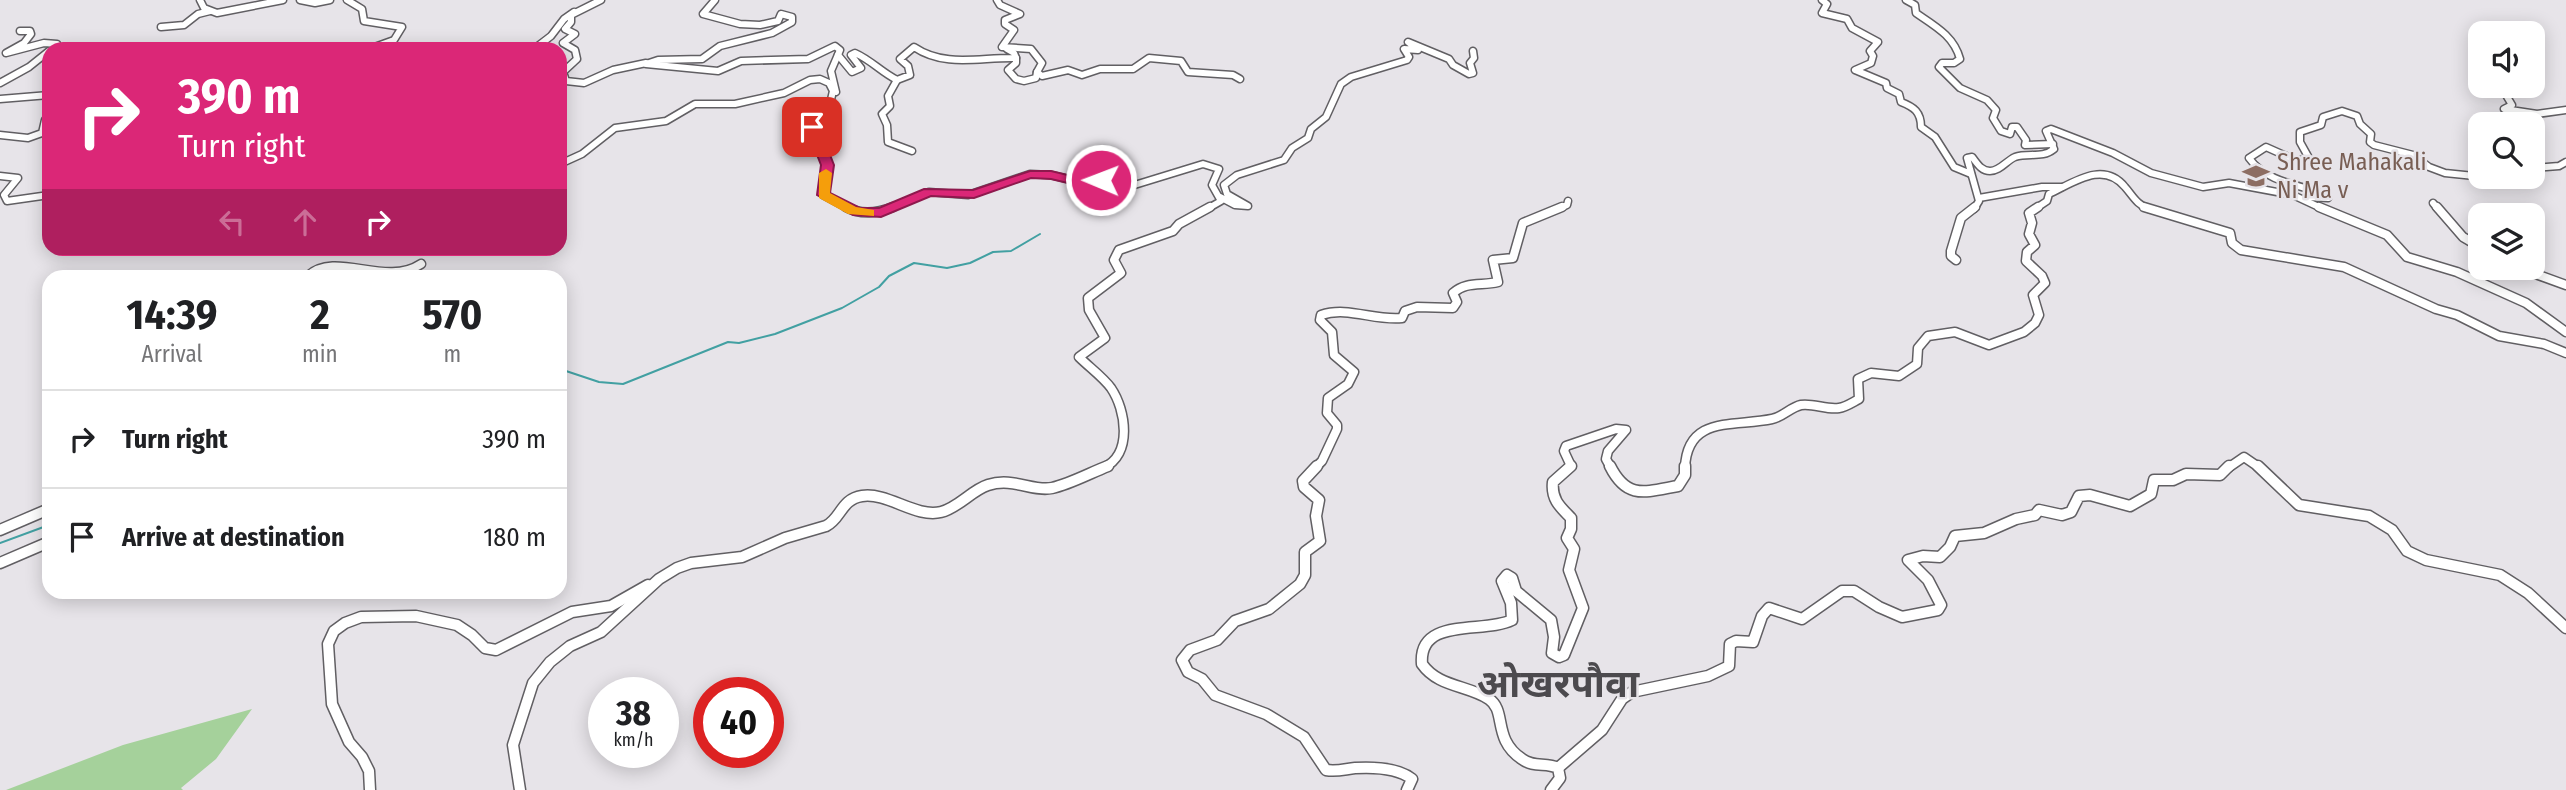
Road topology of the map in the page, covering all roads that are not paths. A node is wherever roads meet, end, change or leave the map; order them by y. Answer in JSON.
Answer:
{"nodes":[{"id":1,"x":200,"y":0,"type":"edge"},
{"id":2,"x":283,"y":0,"type":"edge"},
{"id":3,"x":300,"y":0,"type":"edge"},
{"id":4,"x":330,"y":0,"type":"edge"},
{"id":5,"x":347,"y":0,"type":"edge"},
{"id":6,"x":601,"y":0,"type":"edge"},
{"id":7,"x":715,"y":0,"type":"edge"},
{"id":8,"x":997,"y":0,"type":"edge"},
{"id":9,"x":1822,"y":0,"type":"edge"},
{"id":10,"x":1906,"y":0,"type":"edge"},
{"id":11,"x":210,"y":11,"type":"junction"},
{"id":12,"x":577,"y":11,"type":"junction"},
{"id":13,"x":160,"y":27,"type":"dead end"},
{"id":14,"x":20,"y":31,"type":"dead end"},
{"id":15,"x":388,"y":42,"type":"edge"},
{"id":16,"x":540,"y":42,"type":"edge"},
{"id":17,"x":563,"y":42,"type":"edge"},
{"id":18,"x":42,"y":43,"type":"edge"},
{"id":19,"x":567,"y":46,"type":"edge"},
{"id":20,"x":1006,"y":47,"type":"junction"},
{"id":21,"x":1473,"y":51,"type":"dead end"},
{"id":22,"x":838,"y":55,"type":"junction"},
{"id":23,"x":42,"y":57,"type":"edge"},
{"id":24,"x":1016,"y":58,"type":"junction"},
{"id":25,"x":646,"y":63,"type":"junction"},
{"id":26,"x":567,"y":68,"type":"edge"},
{"id":27,"x":1037,"y":72,"type":"junction"},
{"id":28,"x":1240,"y":79,"type":"dead end"},
{"id":29,"x":897,"y":80,"type":"junction"},
{"id":30,"x":567,"y":81,"type":"edge"},
{"id":31,"x":0,"y":83,"type":"edge"},
{"id":32,"x":42,"y":96,"type":"edge"},
{"id":33,"x":833,"y":96,"type":"junction"},
{"id":34,"x":2507,"y":98,"type":"edge"},
{"id":35,"x":2,"y":99,"type":"edge"},
{"id":36,"x":2566,"y":110,"type":"edge"},
{"id":37,"x":42,"y":130,"type":"edge"},
{"id":38,"x":0,"y":138,"type":"edge"},
{"id":39,"x":2053,"y":144,"type":"junction"},
{"id":40,"x":912,"y":151,"type":"dead end"},
{"id":41,"x":567,"y":161,"type":"edge"},
{"id":42,"x":2566,"y":162,"type":"edge"},
{"id":43,"x":2545,"y":167,"type":"edge"},
{"id":44,"x":1971,"y":174,"type":"junction"},
{"id":45,"x":2468,"y":175,"type":"edge"},
{"id":46,"x":0,"y":176,"type":"edge"},
{"id":47,"x":2064,"y":187,"type":"junction"},
{"id":48,"x":2293,"y":195,"type":"junction"},
{"id":49,"x":42,"y":196,"type":"edge"},
{"id":50,"x":1220,"y":197,"type":"junction"},
{"id":51,"x":1979,"y":198,"type":"junction"},
{"id":52,"x":1568,"y":201,"type":"dead end"},
{"id":53,"x":2433,"y":203,"type":"dead end"},
{"id":54,"x":2468,"y":240,"type":"edge"},
{"id":55,"x":1956,"y":260,"type":"dead end"},
{"id":56,"x":421,"y":264,"type":"dead end"},
{"id":57,"x":316,"y":270,"type":"edge"},
{"id":58,"x":371,"y":270,"type":"edge"},
{"id":59,"x":413,"y":270,"type":"edge"},
{"id":60,"x":2545,"y":277,"type":"edge"},
{"id":61,"x":2566,"y":285,"type":"edge"},
{"id":62,"x":2566,"y":332,"type":"edge"},
{"id":63,"x":2566,"y":353,"type":"edge"},
{"id":64,"x":42,"y":512,"type":"edge"},
{"id":65,"x":0,"y":530,"type":"edge"},
{"id":66,"x":42,"y":546,"type":"edge"},
{"id":67,"x":0,"y":563,"type":"edge"},
{"id":68,"x":659,"y":579,"type":"junction"},
{"id":69,"x":2566,"y":628,"type":"edge"},
{"id":70,"x":1558,"y":768,"type":"junction"},
{"id":71,"x":370,"y":790,"type":"edge"},
{"id":72,"x":520,"y":790,"type":"edge"},
{"id":73,"x":1407,"y":790,"type":"edge"},
{"id":74,"x":1551,"y":790,"type":"edge"}],
"edges":[{"from":1,"to":11,"type":"street"},
{"from":2,"to":11,"type":"street"},
{"from":3,"to":4,"type":"street"},
{"from":5,"to":15,"type":"street"},
{"from":6,"to":12,"type":"street"},
{"from":7,"to":25,"type":"street"},
{"from":8,"to":20,"type":"street"},
{"from":9,"to":44,"type":"street"},
{"from":10,"to":39,"type":"street"},
{"from":11,"to":13,"type":"street"},
{"from":12,"to":16,"type":"street"},
{"from":12,"to":17,"type":"street"},
{"from":14,"to":18,"type":"street"},
{"from":19,"to":26,"type":"street"},
{"from":20,"to":24,"type":"street"},
{"from":20,"to":27,"type":"street"},
{"from":21,"to":50,"type":"street"},
{"from":22,"to":25,"type":"street"},
{"from":22,"to":29,"type":"street"},
{"from":22,"to":33,"type":"street"},
{"from":23,"to":31,"type":"street"},
{"from":24,"to":27,"type":"street"},
{"from":24,"to":29,"type":"street"},
{"from":25,"to":30,"type":"street"},
{"from":27,"to":28,"type":"street"},
{"from":29,"to":40,"type":"street"},
{"from":32,"to":35,"type":"street"},
{"from":33,"to":41,"type":"street"},
{"from":33,"to":50,"type":"street"},
{"from":34,"to":36,"type":"street"},
{"from":37,"to":38,"type":"street"},
{"from":39,"to":44,"type":"street"},
{"from":39,"to":48,"type":"street"},
{"from":42,"to":43,"type":"street"},
{"from":44,"to":51,"type":"street"},
{"from":45,"to":48,"type":"street"},
{"from":46,"to":49,"type":"street"},
{"from":47,"to":51,"type":"street"},
{"from":47,"to":63,"type":"street"},
{"from":47,"to":70,"type":"street"},
{"from":48,"to":62,"type":"street"},
{"from":50,"to":68,"type":"street"},
{"from":51,"to":55,"type":"street"},
{"from":52,"to":73,"type":"street"},
{"from":53,"to":54,"type":"street"},
{"from":56,"to":59,"type":"street"},
{"from":57,"to":58,"type":"street"},
{"from":60,"to":61,"type":"street"},
{"from":64,"to":65,"type":"street"},
{"from":66,"to":67,"type":"street"},
{"from":68,"to":71,"type":"street"},
{"from":68,"to":72,"type":"street"},
{"from":69,"to":70,"type":"street"},
{"from":70,"to":74,"type":"street"}]}
